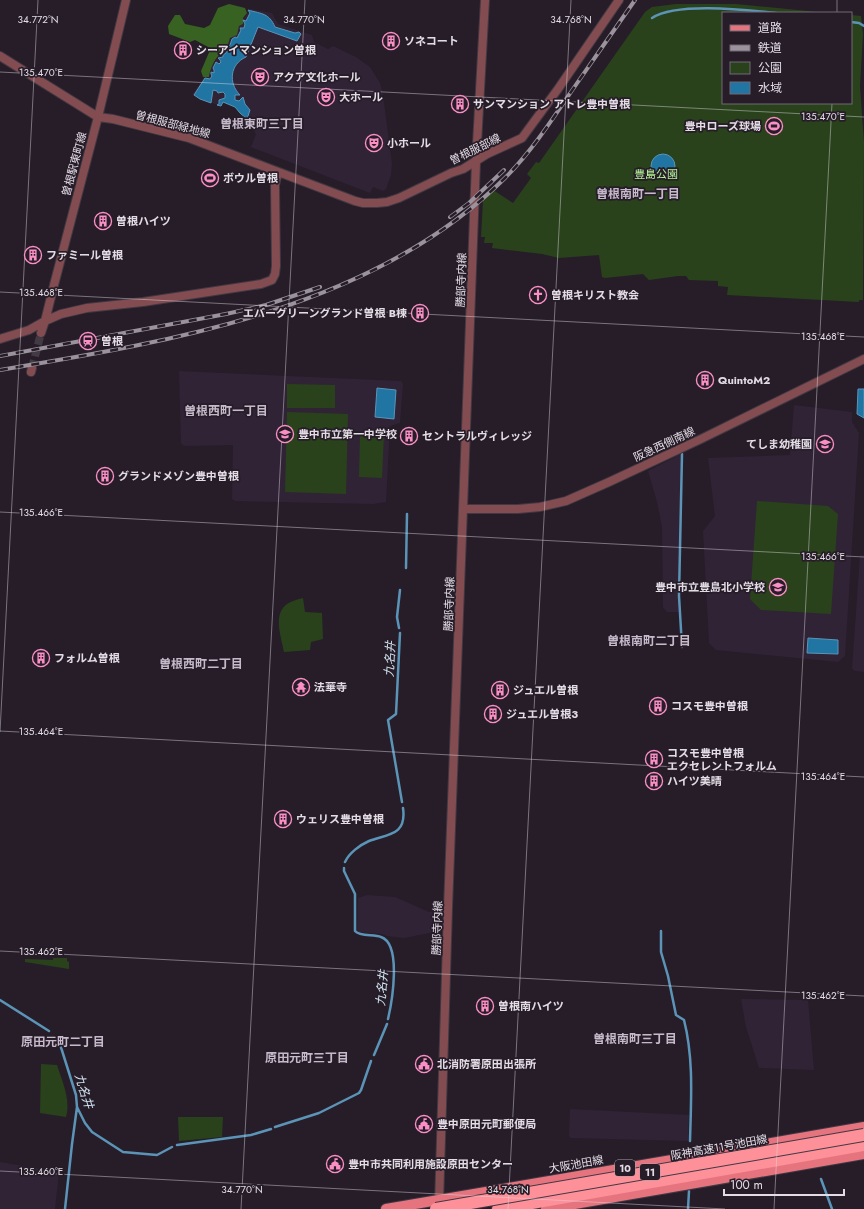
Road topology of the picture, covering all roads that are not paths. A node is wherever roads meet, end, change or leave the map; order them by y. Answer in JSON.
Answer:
{"nodes":[{"id":1,"x":126,"y":0,"type":"edge"},
{"id":2,"x":485,"y":0,"type":"edge"},
{"id":3,"x":619,"y":0,"type":"edge"},
{"id":4,"x":0,"y":56,"type":"edge"},
{"id":5,"x":98,"y":117,"type":"junction"},
{"id":6,"x":476,"y":162,"type":"junction"},
{"id":7,"x":278,"y":172,"type":"junction"},
{"id":8,"x":45,"y":321,"type":"junction"},
{"id":9,"x":41,"y":333,"type":"tunnel mouth"},
{"id":10,"x":0,"y":339,"type":"edge"},
{"id":11,"x":864,"y":359,"type":"edge"},
{"id":12,"x":464,"y":509,"type":"junction"},
{"id":13,"x":864,"y":1127,"type":"edge"},
{"id":14,"x":864,"y":1135,"type":"edge"},
{"id":15,"x":864,"y":1145,"type":"edge"},
{"id":16,"x":864,"y":1154,"type":"edge"},
{"id":17,"x":438,"y":1206,"type":"edge"},
{"id":18,"x":386,"y":1209,"type":"edge"},
{"id":19,"x":498,"y":1209,"type":"edge"},
{"id":20,"x":546,"y":1209,"type":"edge"}],
"edges":[{"from":1,"to":5,"type":"street","name":"曽根駅東町線"},
{"from":2,"to":6,"type":"street","name":"勝部寺内線"},
{"from":3,"to":6,"type":"street","name":"曽根服部線"},
{"from":4,"to":5,"type":"street","name":"曽根服部緑地線"},
{"from":5,"to":7,"type":"street","name":"曽根服部緑地線"},
{"from":5,"to":8,"type":"street","name":"曽根駅東町線"},
{"from":6,"to":7,"type":"street","name":"曽根服部線"},
{"from":6,"to":12,"type":"street","name":"勝部寺内線"},
{"from":7,"to":8,"type":"street"},
{"from":8,"to":9,"type":"street","name":"曽根駅東町線"},
{"from":8,"to":10,"type":"street"},
{"from":11,"to":12,"type":"street","name":"阪急西側南線"},
{"from":12,"to":17,"type":"street","name":"勝部寺内線"},
{"from":13,"to":17,"type":"main road","name":"大阪池田線","number":"10"},
{"from":14,"to":17,"type":"highway","name":"阪神高速11号池田線","number":"11","bridge":true},
{"from":15,"to":19,"type":"highway","name":"阪神高速11号池田線","number":"11"},
{"from":16,"to":20,"type":"main road"},
{"from":17,"to":18,"type":"main road","name":"大阪池田線","number":"10"}]}
